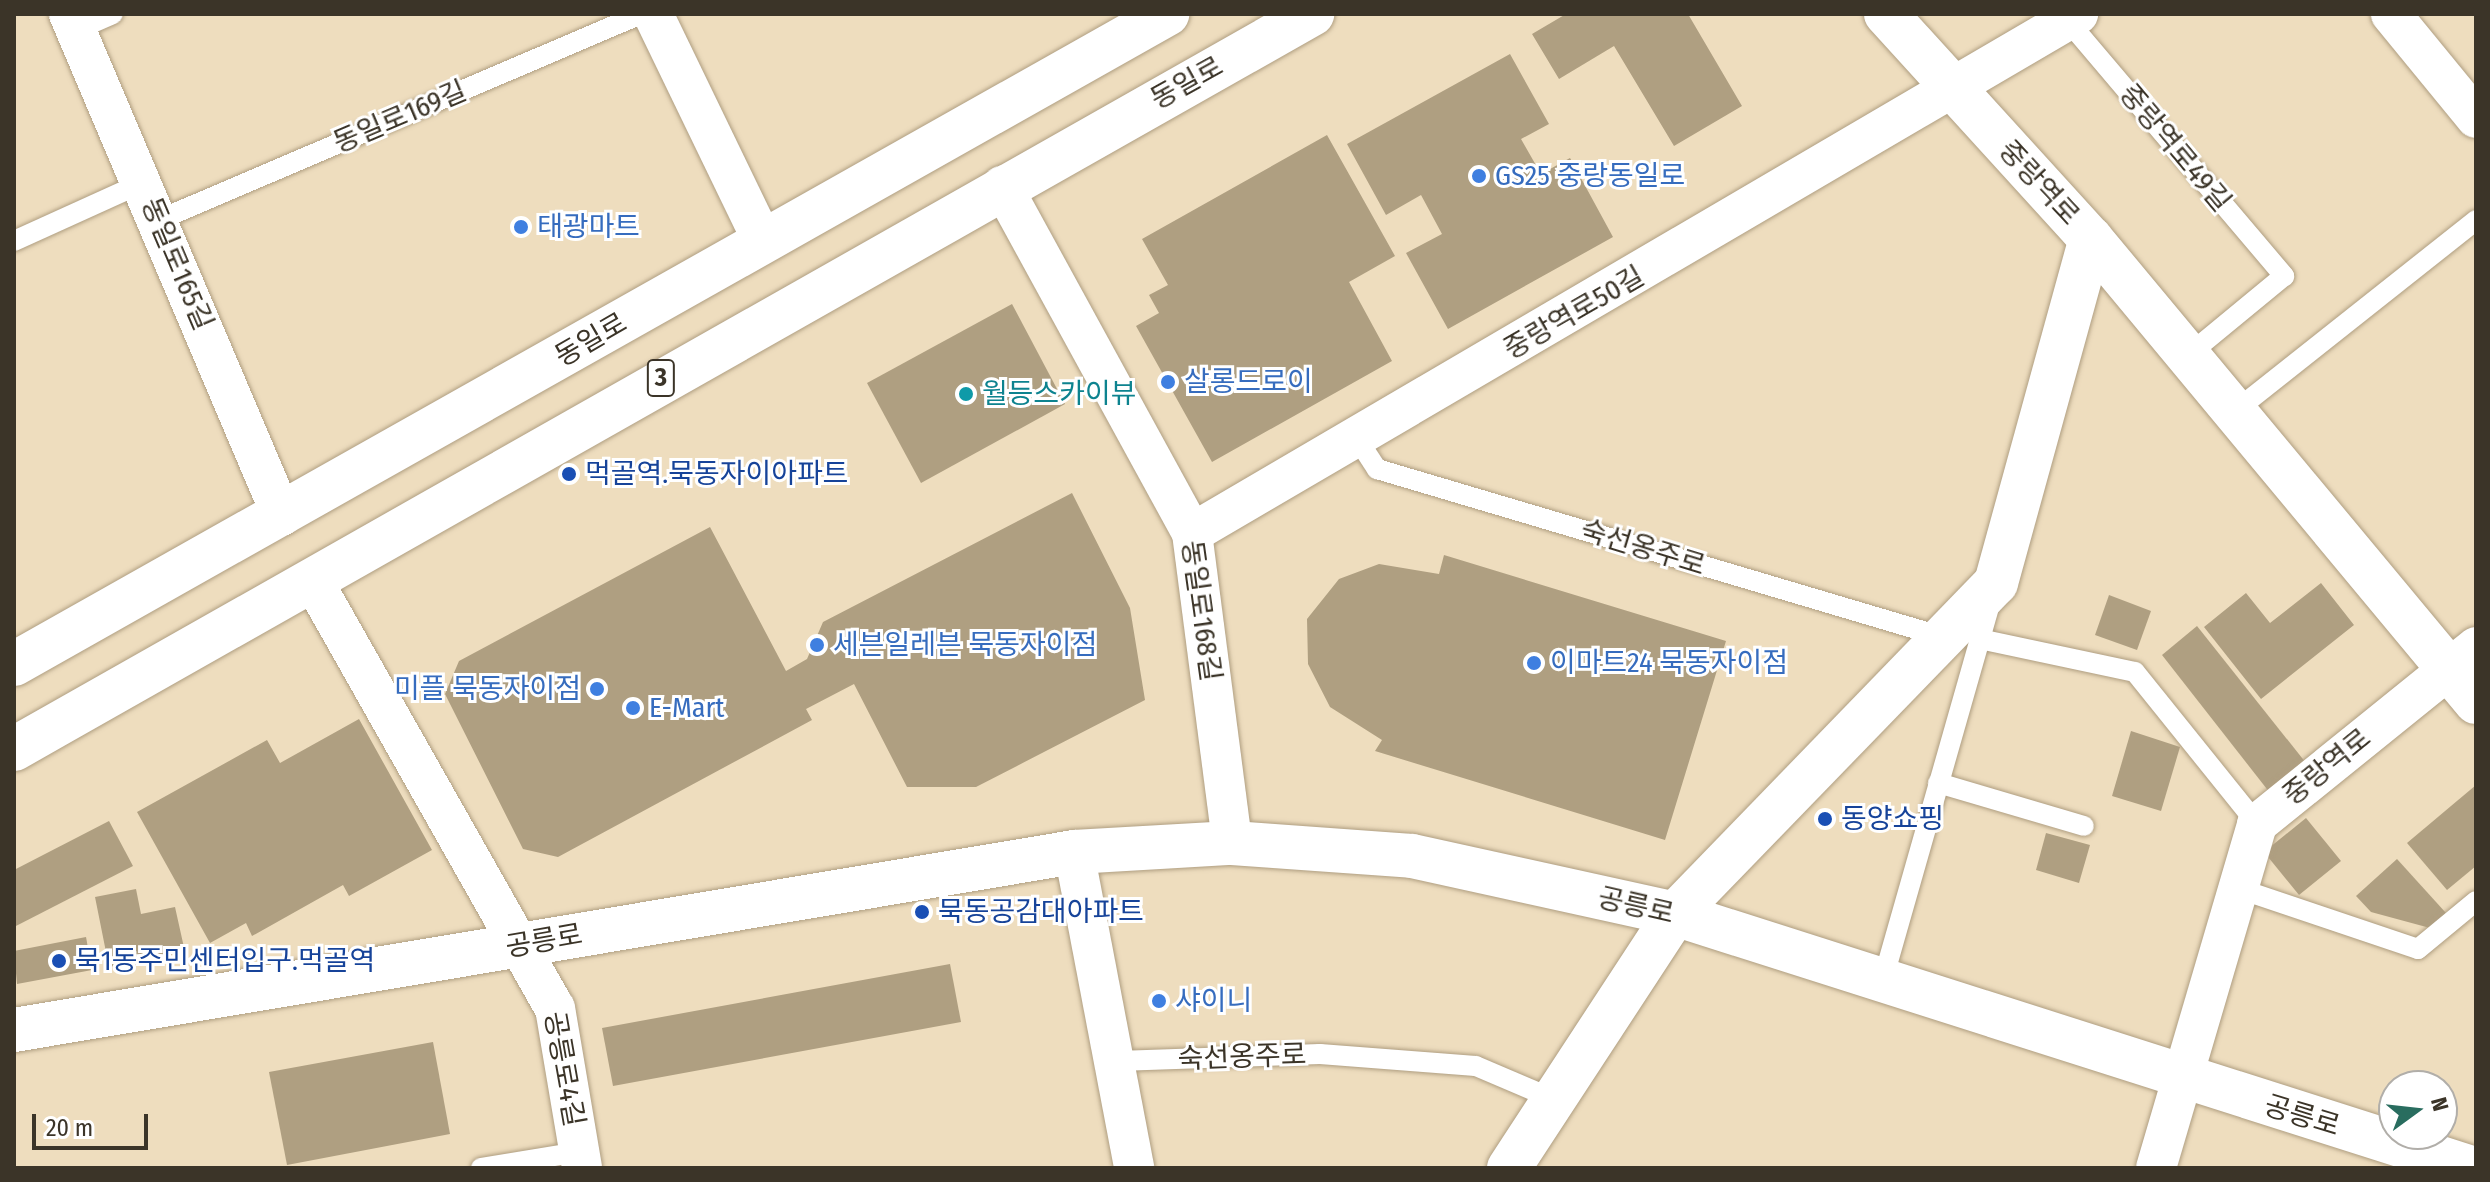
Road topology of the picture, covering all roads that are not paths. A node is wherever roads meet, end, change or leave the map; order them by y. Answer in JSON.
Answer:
{"nodes":[{"id":1,"x":113,"y":14,"type":"edge"},
{"id":2,"x":641,"y":14,"type":"edge"},
{"id":3,"x":653,"y":14,"type":"edge"},
{"id":4,"x":1167,"y":14,"type":"edge"},
{"id":5,"x":1312,"y":14,"type":"edge"},
{"id":6,"x":1886,"y":14,"type":"edge"},
{"id":7,"x":2391,"y":14,"type":"edge"},
{"id":8,"x":2072,"y":17,"type":"edge"},
{"id":9,"x":73,"y":22,"type":"edge"},
{"id":10,"x":1034,"y":87,"type":"junction"},
{"id":11,"x":1954,"y":91,"type":"junction"},
{"id":12,"x":2476,"y":118,"type":"edge"},
{"id":13,"x":1067,"y":150,"type":"junction"},
{"id":14,"x":142,"y":183,"type":"junction"},
{"id":15,"x":1002,"y":186,"type":"junction"},
{"id":16,"x":816,"y":211,"type":"junction"},
{"id":17,"x":159,"y":220,"type":"junction"},
{"id":18,"x":2476,"y":220,"type":"edge"},
{"id":19,"x":2091,"y":239,"type":"junction"},
{"id":20,"x":14,"y":241,"type":"edge"},
{"id":21,"x":763,"y":242,"type":"junction"},
{"id":22,"x":847,"y":272,"type":"junction"},
{"id":23,"x":2187,"y":356,"type":"junction"},
{"id":24,"x":2234,"y":412,"type":"junction"},
{"id":25,"x":1358,"y":440,"type":"junction"},
{"id":26,"x":282,"y":516,"type":"junction"},
{"id":27,"x":1192,"y":533,"type":"junction"},
{"id":28,"x":313,"y":581,"type":"junction"},
{"id":29,"x":1961,"y":638,"type":"junction"},
{"id":30,"x":14,"y":664,"type":"edge"},
{"id":31,"x":2467,"y":673,"type":"edge"},
{"id":32,"x":14,"y":749,"type":"edge"},
{"id":33,"x":1938,"y":783,"type":"junction"},
{"id":34,"x":2257,"y":824,"type":"junction"},
{"id":35,"x":2084,"y":826,"type":"dead end"},
{"id":36,"x":1232,"y":843,"type":"junction"},
{"id":37,"x":1074,"y":852,"type":"junction"},
{"id":38,"x":2237,"y":888,"type":"junction"},
{"id":39,"x":2476,"y":901,"type":"edge"},
{"id":40,"x":1675,"y":914,"type":"junction"},
{"id":41,"x":524,"y":944,"type":"junction"},
{"id":42,"x":1882,"y":983,"type":"junction"},
{"id":43,"x":14,"y":1030,"type":"edge"},
{"id":44,"x":1118,"y":1061,"type":"junction"},
{"id":45,"x":2178,"y":1078,"type":"junction"},
{"id":46,"x":1551,"y":1098,"type":"junction"},
{"id":47,"x":580,"y":1160,"type":"edge"},
{"id":48,"x":481,"y":1168,"type":"edge"},
{"id":49,"x":1134,"y":1168,"type":"edge"},
{"id":50,"x":1509,"y":1168,"type":"edge"},
{"id":51,"x":2157,"y":1168,"type":"edge"},
{"id":52,"x":2472,"y":1168,"type":"edge"}],
"edges":[{"from":1,"to":9,"type":"lane"},
{"from":2,"to":17,"type":"lane","name":"동일로169길"},
{"from":3,"to":21,"type":"street"},
{"from":4,"to":10,"type":"street","name":"동일로","number":"3"},
{"from":5,"to":13,"type":"street","name":"동일로","number":"3"},
{"from":6,"to":11,"type":"street","name":"중랑역로"},
{"from":7,"to":12,"type":"street"},
{"from":8,"to":11,"type":"street","name":"중랑역로49길"},
{"from":8,"to":23,"type":"lane","name":"중랑역로49길"},
{"from":9,"to":14,"type":"street","name":"동일로165길"},
{"from":10,"to":13,"type":"street"},
{"from":10,"to":16,"type":"street","name":"동일로","number":"3"},
{"from":11,"to":19,"type":"street","name":"중랑역로"},
{"from":11,"to":25,"type":"street","name":"중랑역로50길"},
{"from":13,"to":15,"type":"street","name":"동일로","number":"3"},
{"from":14,"to":17,"type":"street","name":"동일로165길"},
{"from":14,"to":20,"type":"lane"},
{"from":15,"to":22,"type":"street","name":"동일로","number":"3"},
{"from":15,"to":27,"type":"street","name":"동일로168길"},
{"from":16,"to":21,"type":"street","name":"동일로","number":"3"},
{"from":16,"to":22,"type":"street"},
{"from":17,"to":26,"type":"street","name":"동일로165길"},
{"from":18,"to":24,"type":"lane"},
{"from":19,"to":23,"type":"street","name":"중랑역로"},
{"from":19,"to":29,"type":"street"},
{"from":21,"to":26,"type":"street","name":"동일로","number":"3"},
{"from":22,"to":28,"type":"street","name":"동일로","number":"3"},
{"from":23,"to":24,"type":"street","name":"중랑역로"},
{"from":24,"to":31,"type":"street","name":"중랑역로"},
{"from":25,"to":27,"type":"street","name":"중랑역로50길"},
{"from":25,"to":29,"type":"lane","name":"숙선옹주로"},
{"from":26,"to":30,"type":"street","name":"동일로","number":"3"},
{"from":27,"to":36,"type":"street","name":"동일로168길"},
{"from":28,"to":32,"type":"street","name":"동일로","number":"3"},
{"from":28,"to":41,"type":"street"},
{"from":29,"to":33,"type":"lane"},
{"from":29,"to":34,"type":"lane","name":"숙선옹주로"},
{"from":29,"to":40,"type":"street"},
{"from":31,"to":34,"type":"street","name":"중랑역로"},
{"from":33,"to":35,"type":"lane"},
{"from":33,"to":42,"type":"lane"},
{"from":34,"to":38,"type":"street","name":"중랑역로"},
{"from":36,"to":37,"type":"street","name":"공릉로"},
{"from":36,"to":40,"type":"street","name":"공릉로"},
{"from":37,"to":41,"type":"street","name":"공릉로"},
{"from":37,"to":44,"type":"street"},
{"from":38,"to":39,"type":"lane"},
{"from":38,"to":45,"type":"street","name":"중랑역로"},
{"from":40,"to":42,"type":"street","name":"공릉로"},
{"from":40,"to":46,"type":"street"},
{"from":41,"to":43,"type":"street","name":"공릉로"},
{"from":41,"to":47,"type":"street","name":"공릉로4길"},
{"from":42,"to":45,"type":"street","name":"공릉로"},
{"from":44,"to":46,"type":"lane","name":"숙선옹주로"},
{"from":44,"to":49,"type":"street"},
{"from":45,"to":51,"type":"street"},
{"from":45,"to":52,"type":"street","name":"공릉로"},
{"from":46,"to":50,"type":"street"},
{"from":47,"to":48,"type":"lane","name":"공릉로4길"}]}
